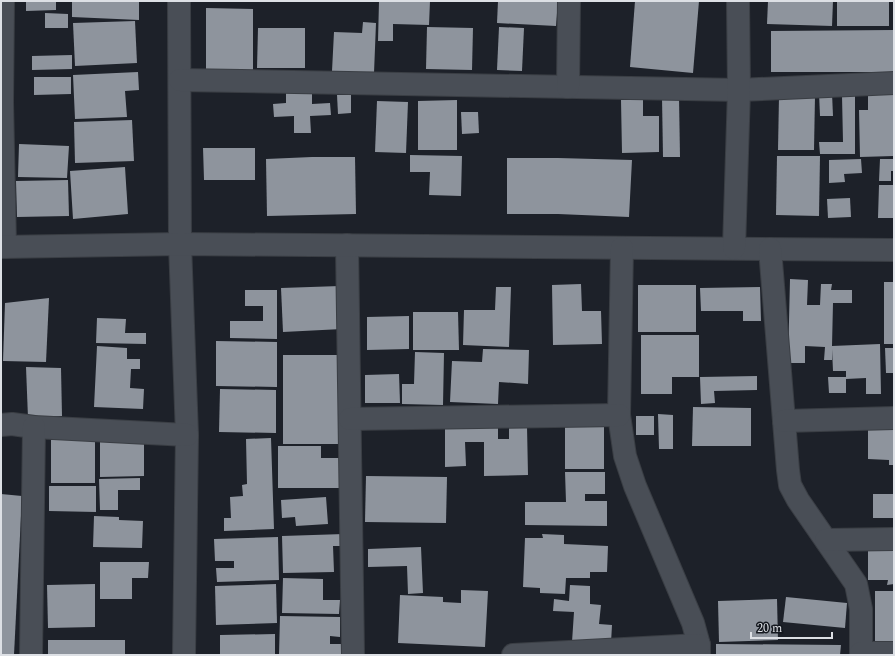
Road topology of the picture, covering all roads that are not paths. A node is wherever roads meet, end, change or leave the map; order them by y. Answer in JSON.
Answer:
{"nodes":[{"id":1,"x":3,"y":1,"type":"edge"},
{"id":2,"x":179,"y":1,"type":"edge"},
{"id":3,"x":568,"y":1,"type":"edge"},
{"id":4,"x":738,"y":1,"type":"edge"},
{"id":5,"x":180,"y":80,"type":"junction"},
{"id":6,"x":894,"y":83,"type":"edge"},
{"id":7,"x":568,"y":87,"type":"junction"},
{"id":8,"x":739,"y":90,"type":"junction"},
{"id":9,"x":2,"y":102,"type":"edge"},
{"id":10,"x":180,"y":244,"type":"junction"},
{"id":11,"x":347,"y":245,"type":"junction"},
{"id":12,"x":3,"y":247,"type":"edge"},
{"id":13,"x":622,"y":248,"type":"junction"},
{"id":14,"x":734,"y":248,"type":"junction"},
{"id":15,"x":770,"y":248,"type":"junction"},
{"id":16,"x":894,"y":250,"type":"edge"},
{"id":17,"x":619,"y":415,"type":"junction"},
{"id":18,"x":894,"y":418,"type":"edge"},
{"id":19,"x":350,"y":419,"type":"junction"},
{"id":20,"x":784,"y":421,"type":"junction"},
{"id":21,"x":1,"y":425,"type":"edge"},
{"id":22,"x":34,"y":427,"type":"junction"},
{"id":23,"x":187,"y":435,"type":"junction"},
{"id":24,"x":894,"y":539,"type":"edge"},
{"id":25,"x":826,"y":540,"type":"junction"},
{"id":26,"x":699,"y":650,"type":"edge"},
{"id":27,"x":894,"y":653,"type":"edge"},
{"id":28,"x":861,"y":654,"type":"edge"},
{"id":29,"x":31,"y":655,"type":"edge"},
{"id":30,"x":184,"y":655,"type":"edge"},
{"id":31,"x":353,"y":655,"type":"edge"},
{"id":32,"x":513,"y":655,"type":"edge"}],
"edges":[{"from":1,"to":9,"type":"street"},
{"from":2,"to":5,"type":"street"},
{"from":3,"to":7,"type":"street"},
{"from":4,"to":8,"type":"street"},
{"from":5,"to":7,"type":"street"},
{"from":5,"to":10,"type":"street"},
{"from":6,"to":8,"type":"street"},
{"from":7,"to":8,"type":"street"},
{"from":8,"to":14,"type":"street"},
{"from":9,"to":12,"type":"street"},
{"from":10,"to":11,"type":"street"},
{"from":10,"to":12,"type":"street"},
{"from":10,"to":23,"type":"street"},
{"from":11,"to":13,"type":"street"},
{"from":11,"to":19,"type":"street"},
{"from":13,"to":14,"type":"street"},
{"from":13,"to":17,"type":"street"},
{"from":14,"to":15,"type":"street"},
{"from":15,"to":16,"type":"street"},
{"from":15,"to":20,"type":"street"},
{"from":17,"to":19,"type":"street"},
{"from":17,"to":26,"type":"street"},
{"from":18,"to":20,"type":"street"},
{"from":19,"to":31,"type":"street"},
{"from":20,"to":25,"type":"street"},
{"from":21,"to":22,"type":"street"},
{"from":22,"to":23,"type":"street"},
{"from":22,"to":29,"type":"street"},
{"from":23,"to":30,"type":"street"},
{"from":24,"to":25,"type":"street"},
{"from":25,"to":28,"type":"street"},
{"from":26,"to":32,"type":"street"},
{"from":27,"to":28,"type":"street"}]}
